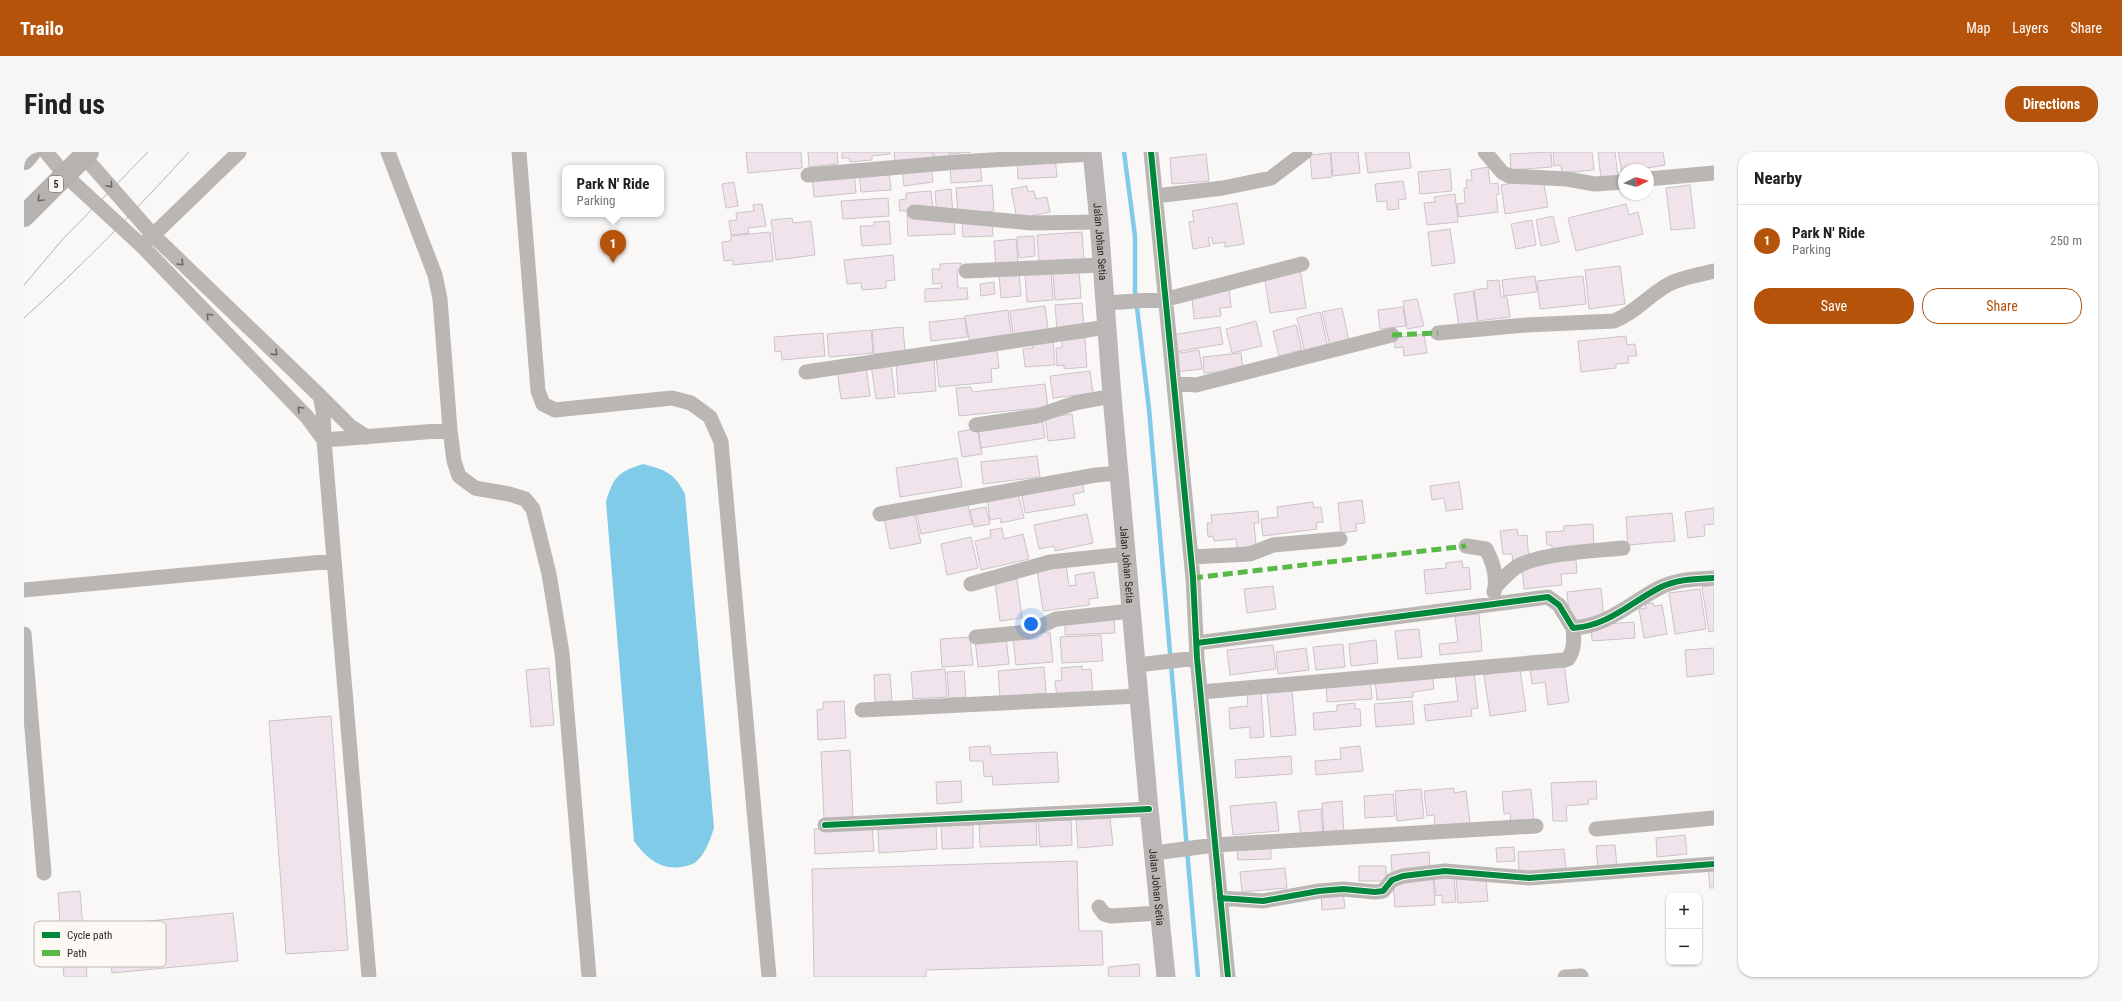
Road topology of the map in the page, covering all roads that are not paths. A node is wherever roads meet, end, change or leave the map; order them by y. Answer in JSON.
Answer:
{"nodes":[{"id":1,"x":30,"y":152,"type":"edge"},
{"id":2,"x":46,"y":152,"type":"edge"},
{"id":3,"x":239,"y":152,"type":"edge"},
{"id":4,"x":388,"y":152,"type":"edge"},
{"id":5,"x":519,"y":152,"type":"edge"},
{"id":6,"x":1151,"y":152,"type":"edge"},
{"id":7,"x":1305,"y":152,"type":"edge"},
{"id":8,"x":1485,"y":152,"type":"edge"},
{"id":9,"x":84,"y":153,"type":"edge"},
{"id":10,"x":1092,"y":153,"type":"edge"},
{"id":11,"x":24,"y":158,"type":"edge"},
{"id":12,"x":1710,"y":174,"type":"edge"},
{"id":13,"x":65,"y":175,"type":"junction"},
{"id":14,"x":808,"y":176,"type":"dead end"},
{"id":15,"x":1654,"y":179,"type":"edge"},
{"id":16,"x":1618,"y":182,"type":"edge"},
{"id":17,"x":1154,"y":196,"type":"junction"},
{"id":18,"x":914,"y":212,"type":"dead end"},
{"id":19,"x":24,"y":216,"type":"edge"},
{"id":20,"x":1099,"y":222,"type":"junction"},
{"id":21,"x":154,"y":235,"type":"junction"},
{"id":22,"x":142,"y":246,"type":"junction"},
{"id":23,"x":1302,"y":264,"type":"dead end"},
{"id":24,"x":1101,"y":265,"type":"junction"},
{"id":25,"x":966,"y":271,"type":"dead end"},
{"id":26,"x":1714,"y":271,"type":"edge"},
{"id":27,"x":1162,"y":300,"type":"junction"},
{"id":28,"x":1113,"y":303,"type":"junction"},
{"id":29,"x":1107,"y":327,"type":"junction"},
{"id":30,"x":1438,"y":332,"type":"dead end"},
{"id":31,"x":1392,"y":335,"type":"dead end"},
{"id":32,"x":806,"y":372,"type":"dead end"},
{"id":33,"x":1174,"y":383,"type":"junction"},
{"id":34,"x":320,"y":396,"type":"junction"},
{"id":35,"x":1112,"y":396,"type":"junction"},
{"id":36,"x":976,"y":425,"type":"dead end"},
{"id":37,"x":450,"y":430,"type":"junction"},
{"id":38,"x":367,"y":437,"type":"junction"},
{"id":39,"x":324,"y":440,"type":"junction"},
{"id":40,"x":1109,"y":474,"type":"junction"},
{"id":41,"x":880,"y":514,"type":"dead end"},
{"id":42,"x":1340,"y":539,"type":"dead end"},
{"id":43,"x":1466,"y":546,"type":"dead end"},
{"id":44,"x":1623,"y":548,"type":"dead end"},
{"id":45,"x":1117,"y":555,"type":"junction"},
{"id":46,"x":1191,"y":557,"type":"junction"},
{"id":47,"x":334,"y":560,"type":"junction"},
{"id":48,"x":1714,"y":578,"type":"edge"},
{"id":49,"x":971,"y":584,"type":"dead end"},
{"id":50,"x":1495,"y":587,"type":"junction"},
{"id":51,"x":24,"y":590,"type":"edge"},
{"id":52,"x":1488,"y":603,"type":"junction"},
{"id":53,"x":1124,"y":612,"type":"junction"},
{"id":54,"x":1573,"y":628,"type":"junction"},
{"id":55,"x":24,"y":634,"type":"edge"},
{"id":56,"x":976,"y":637,"type":"dead end"},
{"id":57,"x":1197,"y":643,"type":"junction"},
{"id":58,"x":1192,"y":659,"type":"junction"},
{"id":59,"x":1137,"y":665,"type":"junction"},
{"id":60,"x":1201,"y":692,"type":"junction"},
{"id":61,"x":1130,"y":696,"type":"junction"},
{"id":62,"x":862,"y":710,"type":"dead end"},
{"id":63,"x":1149,"y":809,"type":"junction"},
{"id":64,"x":1714,"y":818,"type":"edge"},
{"id":65,"x":825,"y":825,"type":"dead end"},
{"id":66,"x":1536,"y":826,"type":"dead end"},
{"id":67,"x":1596,"y":829,"type":"dead end"},
{"id":68,"x":1210,"y":846,"type":"junction"},
{"id":69,"x":1154,"y":853,"type":"junction"},
{"id":70,"x":1714,"y":864,"type":"edge"},
{"id":71,"x":44,"y":873,"type":"dead end"},
{"id":72,"x":1220,"y":898,"type":"junction"},
{"id":73,"x":1099,"y":907,"type":"dead end"},
{"id":74,"x":1160,"y":913,"type":"junction"},
{"id":75,"x":1581,"y":976,"type":"edge"},
{"id":76,"x":369,"y":977,"type":"edge"},
{"id":77,"x":589,"y":977,"type":"edge"},
{"id":78,"x":769,"y":977,"type":"edge"},
{"id":79,"x":1166,"y":977,"type":"edge"},
{"id":80,"x":1228,"y":977,"type":"edge"},
{"id":81,"x":1565,"y":977,"type":"edge"}],
"edges":[{"from":1,"to":11,"type":"highway"},
{"from":2,"to":13,"type":"street"},
{"from":3,"to":21,"type":"street"},
{"from":4,"to":37,"type":"street"},
{"from":5,"to":78,"type":"street"},
{"from":6,"to":17,"type":"street"},
{"from":7,"to":17,"type":"street"},
{"from":8,"to":16,"type":"street"},
{"from":9,"to":13,"type":"highway","number":"5"},
{"from":9,"to":21,"type":"street","one_way":true},
{"from":10,"to":14,"type":"street"},
{"from":10,"to":20,"type":"main road","name":"Jalan Johan Setia"},
{"from":12,"to":15,"type":"street"},
{"from":13,"to":19,"type":"highway","number":"5","one_way":true},
{"from":13,"to":22,"type":"street"},
{"from":17,"to":27,"type":"street"},
{"from":18,"to":20,"type":"street"},
{"from":20,"to":24,"type":"main road","name":"Jalan Johan Setia"},
{"from":21,"to":22,"type":"street"},
{"from":21,"to":34,"type":"street","one_way":true},
{"from":39,"to":22,"type":"street","one_way":true},
{"from":23,"to":27,"type":"street"},
{"from":24,"to":25,"type":"street"},
{"from":24,"to":28,"type":"main road","name":"Jalan Johan Setia"},
{"from":26,"to":30,"type":"street"},
{"from":27,"to":28,"type":"street"},
{"from":27,"to":33,"type":"street"},
{"from":28,"to":29,"type":"main road","name":"Jalan Johan Setia"},
{"from":29,"to":32,"type":"street"},
{"from":29,"to":35,"type":"main road","name":"Jalan Johan Setia"},
{"from":31,"to":33,"type":"street"},
{"from":33,"to":46,"type":"street"},
{"from":34,"to":38,"type":"street"},
{"from":34,"to":39,"type":"street"},
{"from":35,"to":36,"type":"street"},
{"from":35,"to":40,"type":"main road","name":"Jalan Johan Setia"},
{"from":37,"to":38,"type":"street"},
{"from":37,"to":77,"type":"street"},
{"from":38,"to":39,"type":"street"},
{"from":39,"to":47,"type":"street"},
{"from":40,"to":41,"type":"street"},
{"from":40,"to":45,"type":"main road","name":"Jalan Johan Setia"},
{"from":42,"to":46,"type":"street"},
{"from":43,"to":50,"type":"street"},
{"from":44,"to":50,"type":"street"},
{"from":45,"to":49,"type":"street"},
{"from":45,"to":53,"type":"main road","name":"Jalan Johan Setia"},
{"from":46,"to":57,"type":"street"},
{"from":47,"to":51,"type":"street"},
{"from":47,"to":76,"type":"street"},
{"from":48,"to":54,"type":"street"},
{"from":50,"to":52,"type":"street"},
{"from":52,"to":54,"type":"street"},
{"from":52,"to":57,"type":"street"},
{"from":53,"to":56,"type":"street"},
{"from":53,"to":59,"type":"main road","name":"Jalan Johan Setia"},
{"from":54,"to":60,"type":"street"},
{"from":55,"to":71,"type":"street"},
{"from":57,"to":58,"type":"street"},
{"from":58,"to":59,"type":"street"},
{"from":58,"to":60,"type":"street"},
{"from":59,"to":61,"type":"main road","name":"Jalan Johan Setia"},
{"from":60,"to":68,"type":"street"},
{"from":61,"to":62,"type":"street"},
{"from":61,"to":63,"type":"main road","name":"Jalan Johan Setia"},
{"from":63,"to":65,"type":"street"},
{"from":63,"to":69,"type":"main road","name":"Jalan Johan Setia"},
{"from":64,"to":67,"type":"street"},
{"from":66,"to":68,"type":"street"},
{"from":68,"to":69,"type":"street"},
{"from":68,"to":72,"type":"street"},
{"from":69,"to":74,"type":"main road","name":"Jalan Johan Setia"},
{"from":70,"to":72,"type":"street"},
{"from":72,"to":80,"type":"street"},
{"from":73,"to":74,"type":"street"},
{"from":74,"to":79,"type":"main road","name":"Jalan Johan Setia"},
{"from":75,"to":81,"type":"street"}]}
